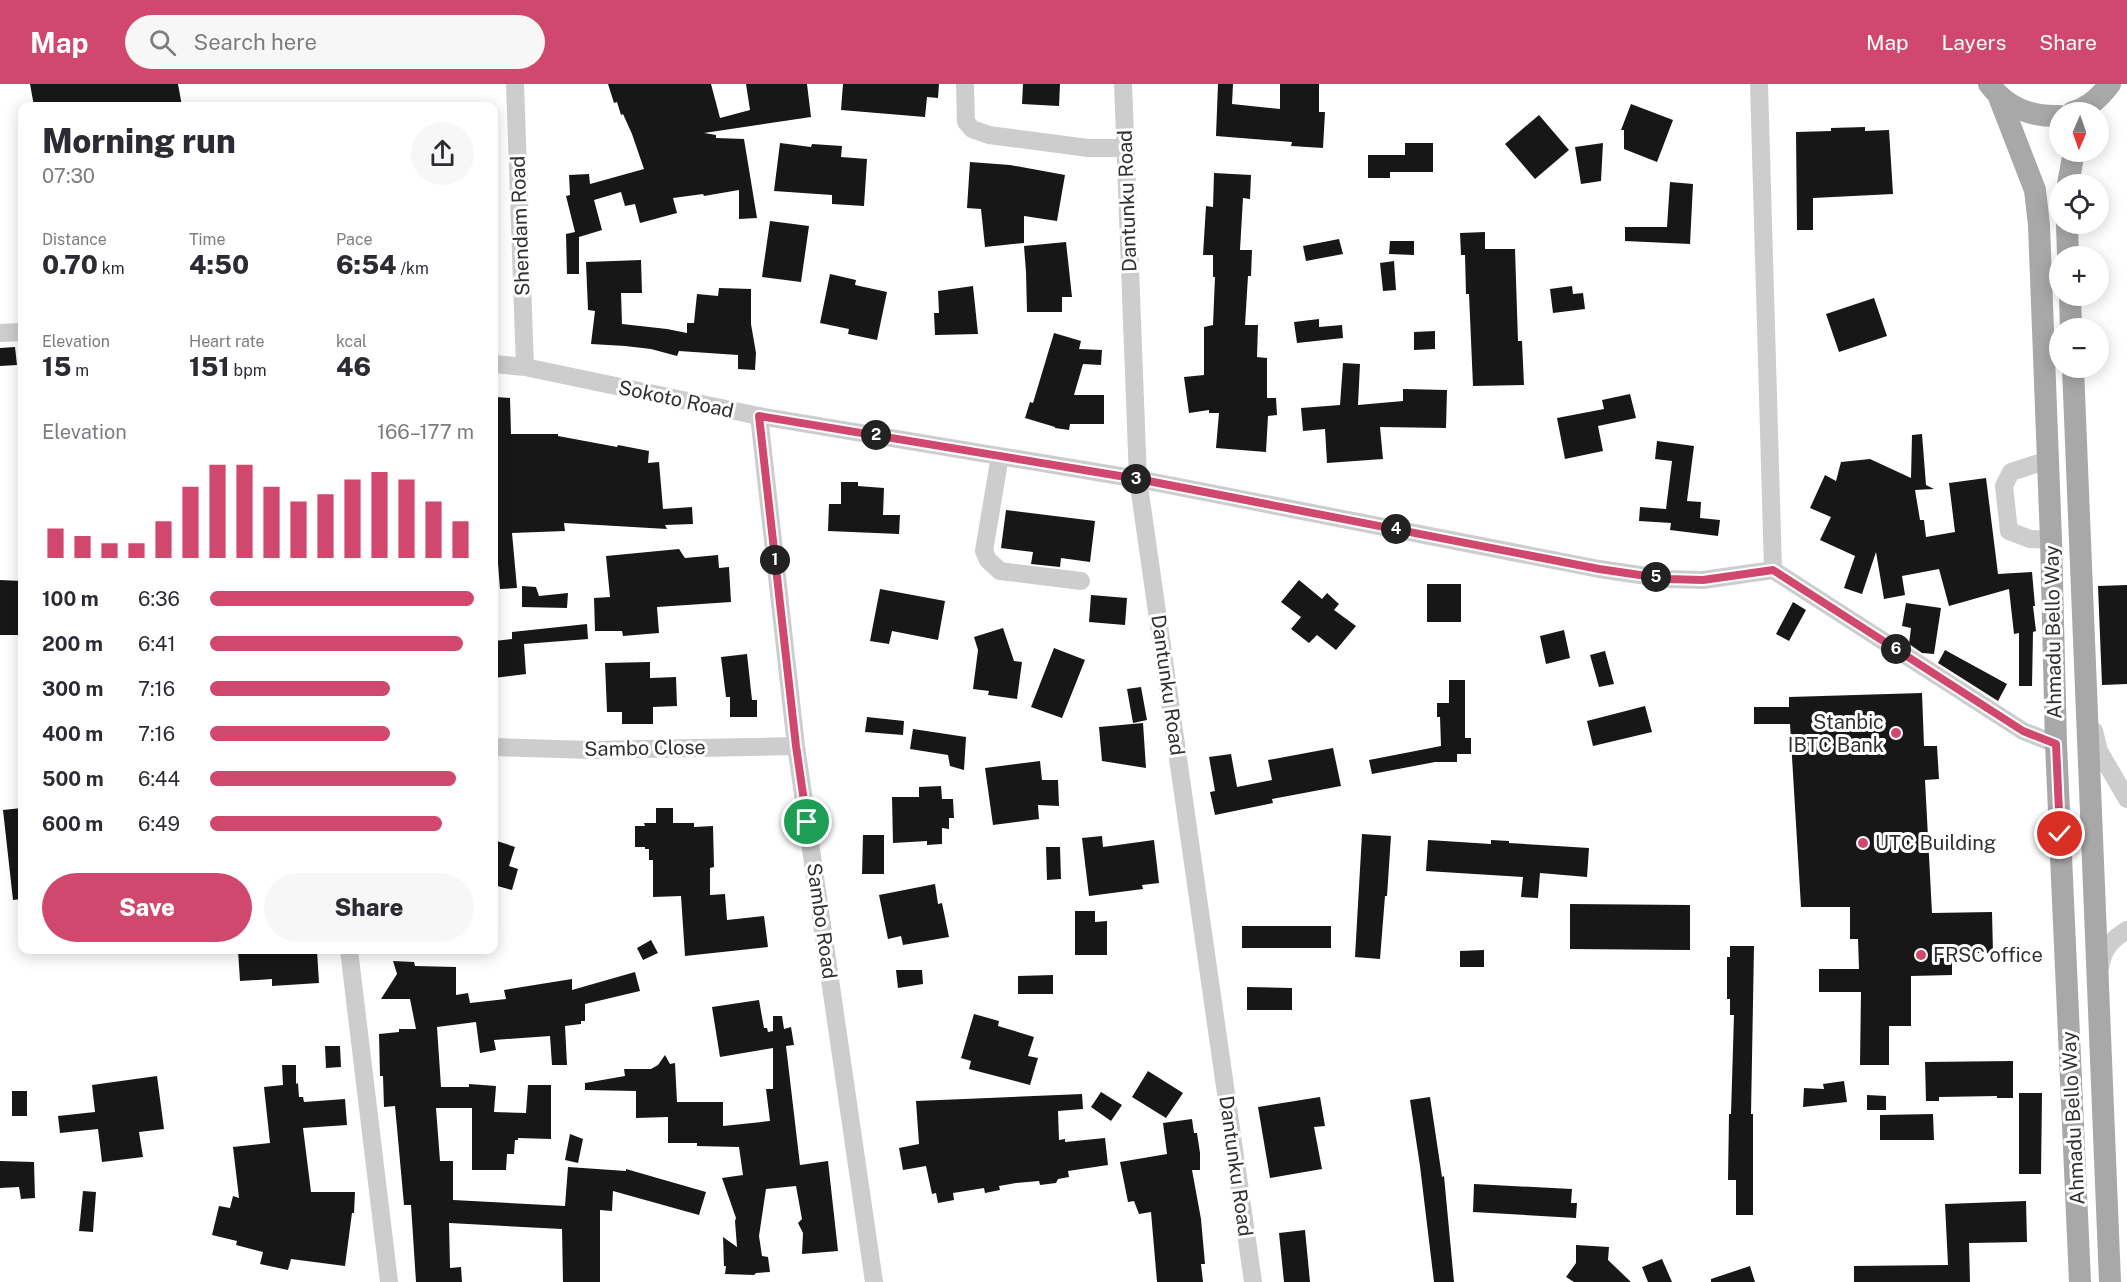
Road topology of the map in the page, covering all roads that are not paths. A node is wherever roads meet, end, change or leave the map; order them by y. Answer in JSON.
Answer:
{"nodes":[{"id":1,"x":515,"y":84,"type":"edge"},
{"id":2,"x":965,"y":84,"type":"edge"},
{"id":3,"x":1123,"y":84,"type":"edge"},
{"id":4,"x":1759,"y":84,"type":"edge"},
{"id":5,"x":1994,"y":91,"type":"edge"},
{"id":6,"x":2049,"y":116,"type":"edge"},
{"id":7,"x":1125,"y":148,"type":"junction"},
{"id":8,"x":18,"y":332,"type":"edge"},
{"id":9,"x":0,"y":333,"type":"edge"},
{"id":10,"x":498,"y":365,"type":"edge"},
{"id":11,"x":525,"y":368,"type":"junction"},
{"id":12,"x":2073,"y":378,"type":"edge"},
{"id":13,"x":759,"y":416,"type":"junction"},
{"id":14,"x":1000,"y":456,"type":"junction"},
{"id":15,"x":2048,"y":460,"type":"junction"},
{"id":16,"x":1138,"y":479,"type":"junction"},
{"id":17,"x":2051,"y":540,"type":"junction"},
{"id":18,"x":1773,"y":570,"type":"junction"},
{"id":19,"x":1081,"y":581,"type":"dead end"},
{"id":20,"x":2086,"y":701,"type":"junction"},
{"id":21,"x":2056,"y":744,"type":"junction"},
{"id":22,"x":796,"y":746,"type":"junction"},
{"id":23,"x":498,"y":747,"type":"edge"},
{"id":24,"x":2127,"y":799,"type":"edge"},
{"id":25,"x":2127,"y":930,"type":"edge"},
{"id":26,"x":349,"y":954,"type":"edge"},
{"id":27,"x":2098,"y":985,"type":"junction"},
{"id":28,"x":389,"y":1282,"type":"edge"},
{"id":29,"x":874,"y":1282,"type":"edge"},
{"id":30,"x":1253,"y":1282,"type":"edge"},
{"id":31,"x":2080,"y":1282,"type":"edge"},
{"id":32,"x":2110,"y":1282,"type":"edge"}],
"edges":[{"from":1,"to":11,"type":"street","name":"Shendam Road"},
{"from":2,"to":7,"type":"street"},
{"from":3,"to":7,"type":"street","name":"Dantunku Road"},
{"from":4,"to":18,"type":"street"},
{"from":5,"to":6,"type":"main road"},
{"from":5,"to":15,"type":"main road","name":"Ahmadu Bello Way"},
{"from":7,"to":16,"type":"street","name":"Dantunku Road"},
{"from":8,"to":9,"type":"street"},
{"from":10,"to":11,"type":"street","name":"Sokoto Road"},
{"from":11,"to":13,"type":"street","name":"Sokoto Road"},
{"from":12,"to":20,"type":"main road","name":"Ahmadu Bello Way"},
{"from":13,"to":14,"type":"street","name":"Sokoto Road"},
{"from":13,"to":22,"type":"street","name":"Sambo Road"},
{"from":14,"to":16,"type":"street","name":"Sokoto Road"},
{"from":14,"to":19,"type":"street"},
{"from":15,"to":17,"type":"main road","name":"Ahmadu Bello Way"},
{"from":15,"to":17,"type":"street"},
{"from":16,"to":18,"type":"street","name":"Sokoto Road"},
{"from":16,"to":30,"type":"street","name":"Dantunku Road"},
{"from":17,"to":21,"type":"main road","name":"Ahmadu Bello Way"},
{"from":18,"to":21,"type":"street"},
{"from":20,"to":24,"type":"street"},
{"from":20,"to":27,"type":"main road","name":"Ahmadu Bello Way"},
{"from":21,"to":31,"type":"main road","name":"Ahmadu Bello Way"},
{"from":22,"to":23,"type":"street","name":"Sambo Close"},
{"from":22,"to":29,"type":"street","name":"Sambo Road"},
{"from":25,"to":27,"type":"street"},
{"from":26,"to":28,"type":"street"},
{"from":27,"to":32,"type":"main road","name":"Ahmadu Bello Way"}]}
